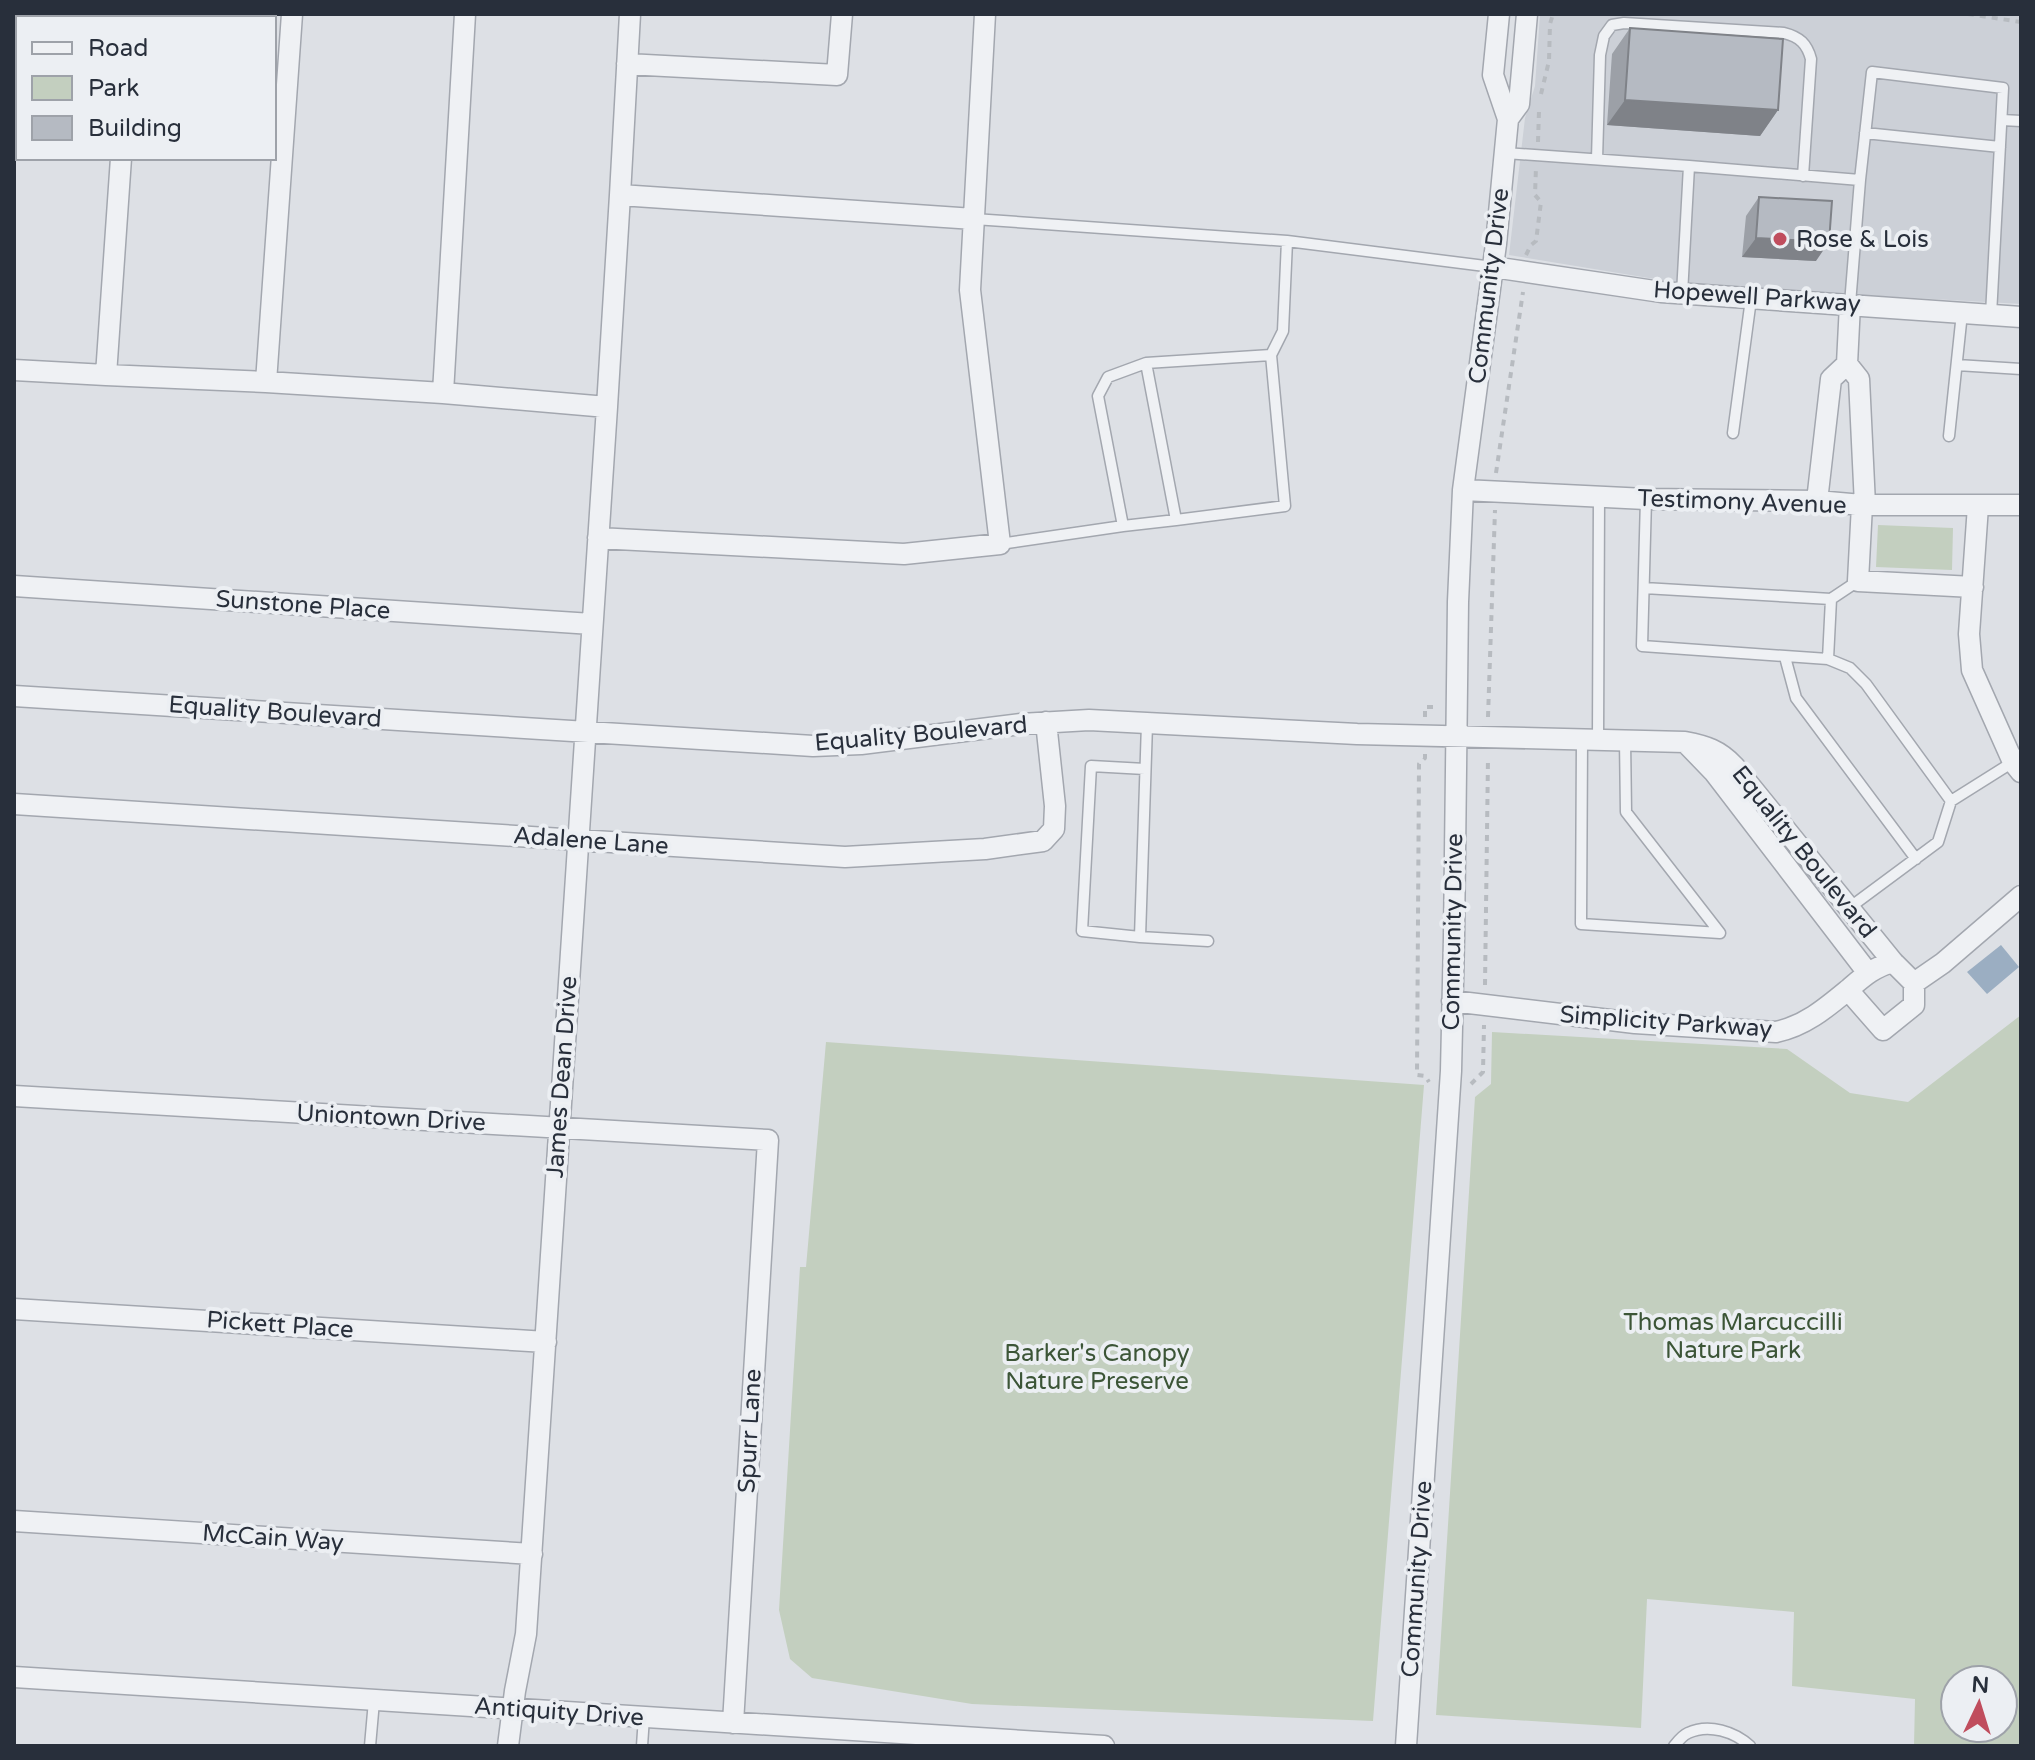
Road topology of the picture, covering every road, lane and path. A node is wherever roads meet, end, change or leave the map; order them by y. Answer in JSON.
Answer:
{"nodes":[{"id":1,"x":292,"y":14,"type":"edge"},
{"id":2,"x":465,"y":14,"type":"edge"},
{"id":3,"x":630,"y":14,"type":"edge"},
{"id":4,"x":842,"y":14,"type":"edge"},
{"id":5,"x":985,"y":14,"type":"edge"},
{"id":6,"x":1499,"y":14,"type":"edge"},
{"id":7,"x":1527,"y":14,"type":"edge"},
{"id":8,"x":1968,"y":14,"type":"edge"},
{"id":9,"x":2021,"y":22,"type":"edge"},
{"id":10,"x":627,"y":64,"type":"junction"},
{"id":11,"x":1508,"y":119,"type":"junction"},
{"id":12,"x":2002,"y":120,"type":"junction"},
{"id":13,"x":2021,"y":121,"type":"edge"},
{"id":14,"x":1865,"y":133,"type":"junction"},
{"id":15,"x":2000,"y":147,"type":"junction"},
{"id":16,"x":1505,"y":153,"type":"junction"},
{"id":17,"x":1597,"y":159,"type":"junction"},
{"id":18,"x":121,"y":160,"type":"edge"},
{"id":19,"x":1689,"y":166,"type":"junction"},
{"id":20,"x":1803,"y":176,"type":"junction"},
{"id":21,"x":1860,"y":180,"type":"junction"},
{"id":22,"x":620,"y":195,"type":"junction"},
{"id":23,"x":974,"y":219,"type":"junction"},
{"id":24,"x":1287,"y":241,"type":"junction"},
{"id":25,"x":1493,"y":267,"type":"junction"},
{"id":26,"x":1682,"y":294,"type":"junction"},
{"id":27,"x":1751,"y":299,"type":"junction"},
{"id":28,"x":1850,"y":304,"type":"junction"},
{"id":29,"x":1962,"y":313,"type":"junction"},
{"id":30,"x":1991,"y":315,"type":"junction"},
{"id":31,"x":2021,"y":317,"type":"edge"},
{"id":32,"x":1271,"y":355,"type":"junction"},
{"id":33,"x":1146,"y":363,"type":"junction"},
{"id":34,"x":1847,"y":364,"type":"junction"},
{"id":35,"x":1957,"y":365,"type":"junction"},
{"id":36,"x":2021,"y":369,"type":"edge"},
{"id":37,"x":14,"y":370,"type":"edge"},
{"id":38,"x":106,"y":375,"type":"junction"},
{"id":39,"x":266,"y":382,"type":"junction"},
{"id":40,"x":443,"y":393,"type":"junction"},
{"id":41,"x":607,"y":407,"type":"junction"},
{"id":42,"x":1733,"y":433,"type":"dead end"},
{"id":43,"x":1949,"y":436,"type":"dead end"},
{"id":44,"x":1463,"y":490,"type":"junction"},
{"id":45,"x":1599,"y":497,"type":"junction"},
{"id":46,"x":1646,"y":499,"type":"junction"},
{"id":47,"x":1817,"y":501,"type":"junction"},
{"id":48,"x":1864,"y":505,"type":"junction"},
{"id":49,"x":2021,"y":505,"type":"edge"},
{"id":50,"x":1978,"y":506,"type":"junction"},
{"id":51,"x":1176,"y":520,"type":"junction"},
{"id":52,"x":1123,"y":526,"type":"junction"},
{"id":53,"x":598,"y":538,"type":"junction"},
{"id":54,"x":1000,"y":544,"type":"junction"},
{"id":55,"x":1858,"y":581,"type":"junction"},
{"id":56,"x":14,"y":586,"type":"edge"},
{"id":57,"x":1973,"y":587,"type":"junction"},
{"id":58,"x":1644,"y":588,"type":"junction"},
{"id":59,"x":1831,"y":599,"type":"junction"},
{"id":60,"x":592,"y":624,"type":"junction"},
{"id":61,"x":1785,"y":657,"type":"junction"},
{"id":62,"x":1828,"y":659,"type":"junction"},
{"id":63,"x":14,"y":696,"type":"edge"},
{"id":64,"x":1456,"y":707,"type":"junction"},
{"id":65,"x":1046,"y":722,"type":"junction"},
{"id":66,"x":1147,"y":724,"type":"junction"},
{"id":67,"x":585,"y":731,"type":"junction"},
{"id":68,"x":1425,"y":735,"type":"junction"},
{"id":69,"x":1456,"y":736,"type":"junction"},
{"id":70,"x":1590,"y":738,"type":"junction"},
{"id":71,"x":1625,"y":739,"type":"junction"},
{"id":72,"x":1685,"y":742,"type":"junction"},
{"id":73,"x":2018,"y":762,"type":"edge"},
{"id":74,"x":1145,"y":769,"type":"junction"},
{"id":75,"x":1951,"y":801,"type":"junction"},
{"id":76,"x":14,"y":804,"type":"edge"},
{"id":77,"x":578,"y":840,"type":"junction"},
{"id":78,"x":1916,"y":859,"type":"junction"},
{"id":79,"x":2021,"y":896,"type":"edge"},
{"id":80,"x":1849,"y":908,"type":"junction"},
{"id":81,"x":1140,"y":937,"type":"junction"},
{"id":82,"x":1208,"y":941,"type":"dead end"},
{"id":83,"x":1893,"y":962,"type":"junction"},
{"id":84,"x":1868,"y":973,"type":"junction"},
{"id":85,"x":1914,"y":983,"type":"junction"},
{"id":86,"x":1848,"y":990,"type":"junction"},
{"id":87,"x":1452,"y":1001,"type":"junction"},
{"id":88,"x":1433,"y":1087,"type":"dead end"},
{"id":89,"x":14,"y":1096,"type":"edge"},
{"id":90,"x":14,"y":1109,"type":"edge"},
{"id":91,"x":559,"y":1128,"type":"junction"},
{"id":92,"x":768,"y":1140,"type":"joint"},
{"id":93,"x":14,"y":1309,"type":"edge"},
{"id":94,"x":546,"y":1342,"type":"junction"},
{"id":95,"x":14,"y":1521,"type":"edge"},
{"id":96,"x":532,"y":1554,"type":"junction"},
{"id":97,"x":14,"y":1677,"type":"edge"},
{"id":98,"x":374,"y":1701,"type":"junction"},
{"id":99,"x":512,"y":1709,"type":"junction"},
{"id":100,"x":644,"y":1717,"type":"junction"},
{"id":101,"x":733,"y":1723,"type":"junction"},
{"id":102,"x":370,"y":1746,"type":"edge"},
{"id":103,"x":508,"y":1746,"type":"edge"},
{"id":104,"x":642,"y":1746,"type":"edge"},
{"id":105,"x":1104,"y":1746,"type":"edge"},
{"id":106,"x":1406,"y":1746,"type":"edge"},
{"id":107,"x":1674,"y":1746,"type":"edge"},
{"id":108,"x":1750,"y":1746,"type":"edge"}],
"edges":[{"from":1,"to":39,"type":"street"},
{"from":2,"to":40,"type":"street"},
{"from":3,"to":10,"type":"street","name":"James Dean Drive"},
{"from":4,"to":10,"type":"street"},
{"from":5,"to":23,"type":"street"},
{"from":6,"to":11,"type":"street","name":"Community Drive"},
{"from":7,"to":11,"type":"street","name":"Community Drive"},
{"from":8,"to":9,"type":"path"},
{"from":10,"to":22,"type":"street","name":"James Dean Drive"},
{"from":11,"to":16,"type":"street","name":"Community Drive"},
{"from":12,"to":13,"type":"lane"},
{"from":12,"to":14,"type":"lane"},
{"from":12,"to":15,"type":"lane"},
{"from":14,"to":15,"type":"lane"},
{"from":14,"to":21,"type":"lane"},
{"from":15,"to":30,"type":"lane"},
{"from":16,"to":17,"type":"lane"},
{"from":16,"to":25,"type":"street","name":"Community Drive"},
{"from":17,"to":19,"type":"lane"},
{"from":17,"to":20,"type":"lane"},
{"from":18,"to":38,"type":"street"},
{"from":19,"to":20,"type":"lane"},
{"from":19,"to":26,"type":"lane"},
{"from":20,"to":21,"type":"lane"},
{"from":21,"to":28,"type":"lane"},
{"from":22,"to":23,"type":"street"},
{"from":22,"to":41,"type":"street","name":"James Dean Drive"},
{"from":23,"to":24,"type":"lane"},
{"from":23,"to":54,"type":"street"},
{"from":24,"to":25,"type":"lane"},
{"from":24,"to":32,"type":"lane"},
{"from":25,"to":26,"type":"street","name":"Hopewell Parkway"},
{"from":25,"to":44,"type":"street","name":"Community Drive"},
{"from":26,"to":27,"type":"street","name":"Hopewell Parkway"},
{"from":27,"to":28,"type":"street","name":"Hopewell Parkway"},
{"from":27,"to":42,"type":"lane"},
{"from":28,"to":29,"type":"street","name":"Hopewell Parkway"},
{"from":28,"to":34,"type":"street"},
{"from":29,"to":30,"type":"street","name":"Hopewell Parkway"},
{"from":29,"to":35,"type":"lane"},
{"from":30,"to":31,"type":"street","name":"Hopewell Parkway"},
{"from":32,"to":33,"type":"lane"},
{"from":32,"to":51,"type":"lane"},
{"from":33,"to":51,"type":"lane"},
{"from":33,"to":52,"type":"lane"},
{"from":34,"to":47,"type":"street"},
{"from":34,"to":48,"type":"street"},
{"from":35,"to":36,"type":"lane"},
{"from":35,"to":43,"type":"lane"},
{"from":37,"to":38,"type":"street"},
{"from":38,"to":39,"type":"street"},
{"from":39,"to":40,"type":"street"},
{"from":40,"to":41,"type":"street"},
{"from":41,"to":53,"type":"street","name":"James Dean Drive"},
{"from":44,"to":45,"type":"street","name":"Testimony Avenue"},
{"from":44,"to":64,"type":"street","name":"Community Drive"},
{"from":45,"to":46,"type":"street","name":"Testimony Avenue"},
{"from":45,"to":70,"type":"lane"},
{"from":46,"to":47,"type":"street","name":"Testimony Avenue"},
{"from":46,"to":58,"type":"lane"},
{"from":47,"to":48,"type":"street","name":"Testimony Avenue"},
{"from":48,"to":50,"type":"street","name":"Testimony Avenue"},
{"from":48,"to":55,"type":"street"},
{"from":49,"to":50,"type":"street","name":"Testimony Avenue"},
{"from":50,"to":57,"type":"street"},
{"from":51,"to":52,"type":"lane"},
{"from":52,"to":54,"type":"lane"},
{"from":53,"to":54,"type":"street"},
{"from":53,"to":60,"type":"street","name":"James Dean Drive"},
{"from":55,"to":57,"type":"street"},
{"from":55,"to":59,"type":"lane"},
{"from":56,"to":60,"type":"street","name":"Sunstone Place"},
{"from":57,"to":73,"type":"street"},
{"from":58,"to":59,"type":"lane"},
{"from":58,"to":61,"type":"lane"},
{"from":59,"to":62,"type":"lane"},
{"from":60,"to":67,"type":"street","name":"James Dean Drive"},
{"from":61,"to":62,"type":"lane"},
{"from":61,"to":78,"type":"lane"},
{"from":62,"to":75,"type":"lane"},
{"from":63,"to":67,"type":"street","name":"Equality Boulevard"},
{"from":64,"to":68,"type":"path"},
{"from":64,"to":69,"type":"street","name":"Community Drive"},
{"from":65,"to":66,"type":"street","name":"Equality Boulevard"},
{"from":65,"to":67,"type":"street","name":"Equality Boulevard"},
{"from":65,"to":77,"type":"street","name":"Adalene Lane"},
{"from":66,"to":68,"type":"street","name":"Equality Boulevard"},
{"from":66,"to":74,"type":"lane"},
{"from":67,"to":77,"type":"street","name":"James Dean Drive"},
{"from":68,"to":69,"type":"street","name":"Equality Boulevard"},
{"from":68,"to":88,"type":"path"},
{"from":69,"to":70,"type":"street","name":"Equality Boulevard"},
{"from":69,"to":87,"type":"street","name":"Community Drive"},
{"from":70,"to":71,"type":"street","name":"Equality Boulevard"},
{"from":70,"to":71,"type":"lane"},
{"from":71,"to":72,"type":"street","name":"Equality Boulevard"},
{"from":72,"to":80,"type":"street","name":"Equality Boulevard"},
{"from":72,"to":84,"type":"street","name":"Equality Boulevard"},
{"from":73,"to":75,"type":"lane"},
{"from":74,"to":81,"type":"lane"},
{"from":74,"to":81,"type":"lane"},
{"from":75,"to":78,"type":"lane"},
{"from":76,"to":77,"type":"street","name":"Adalene Lane"},
{"from":77,"to":91,"type":"street","name":"James Dean Drive"},
{"from":78,"to":80,"type":"lane"},
{"from":79,"to":85,"type":"street"},
{"from":80,"to":83,"type":"street","name":"Equality Boulevard"},
{"from":81,"to":82,"type":"lane"},
{"from":83,"to":84,"type":"street","name":"Equality Boulevard"},
{"from":83,"to":85,"type":"street"},
{"from":84,"to":86,"type":"street","name":"Equality Boulevard"},
{"from":85,"to":86,"type":"street"},
{"from":86,"to":87,"type":"street","name":"Simplicity Parkway"},
{"from":87,"to":106,"type":"street","name":"Community Drive"},
{"from":89,"to":90,"type":"street"},
{"from":89,"to":91,"type":"street","name":"Uniontown Drive"},
{"from":91,"to":92,"type":"street","name":"Uniontown Drive"},
{"from":91,"to":94,"type":"street","name":"James Dean Drive"},
{"from":92,"to":101,"type":"street","name":"Spurr Lane"},
{"from":93,"to":94,"type":"street","name":"Pickett Place"},
{"from":94,"to":96,"type":"street","name":"James Dean Drive"},
{"from":95,"to":96,"type":"street","name":"McCain Way"},
{"from":96,"to":99,"type":"street","name":"James Dean Drive"},
{"from":97,"to":98,"type":"street","name":"Antiquity Drive"},
{"from":98,"to":99,"type":"street","name":"Antiquity Drive"},
{"from":98,"to":102,"type":"lane"},
{"from":99,"to":100,"type":"street","name":"Antiquity Drive"},
{"from":99,"to":103,"type":"street","name":"James Dean Drive"},
{"from":100,"to":101,"type":"street","name":"Antiquity Drive"},
{"from":100,"to":104,"type":"lane"},
{"from":101,"to":105,"type":"street","name":"Antiquity Drive"},
{"from":107,"to":108,"type":"lane"}]}
